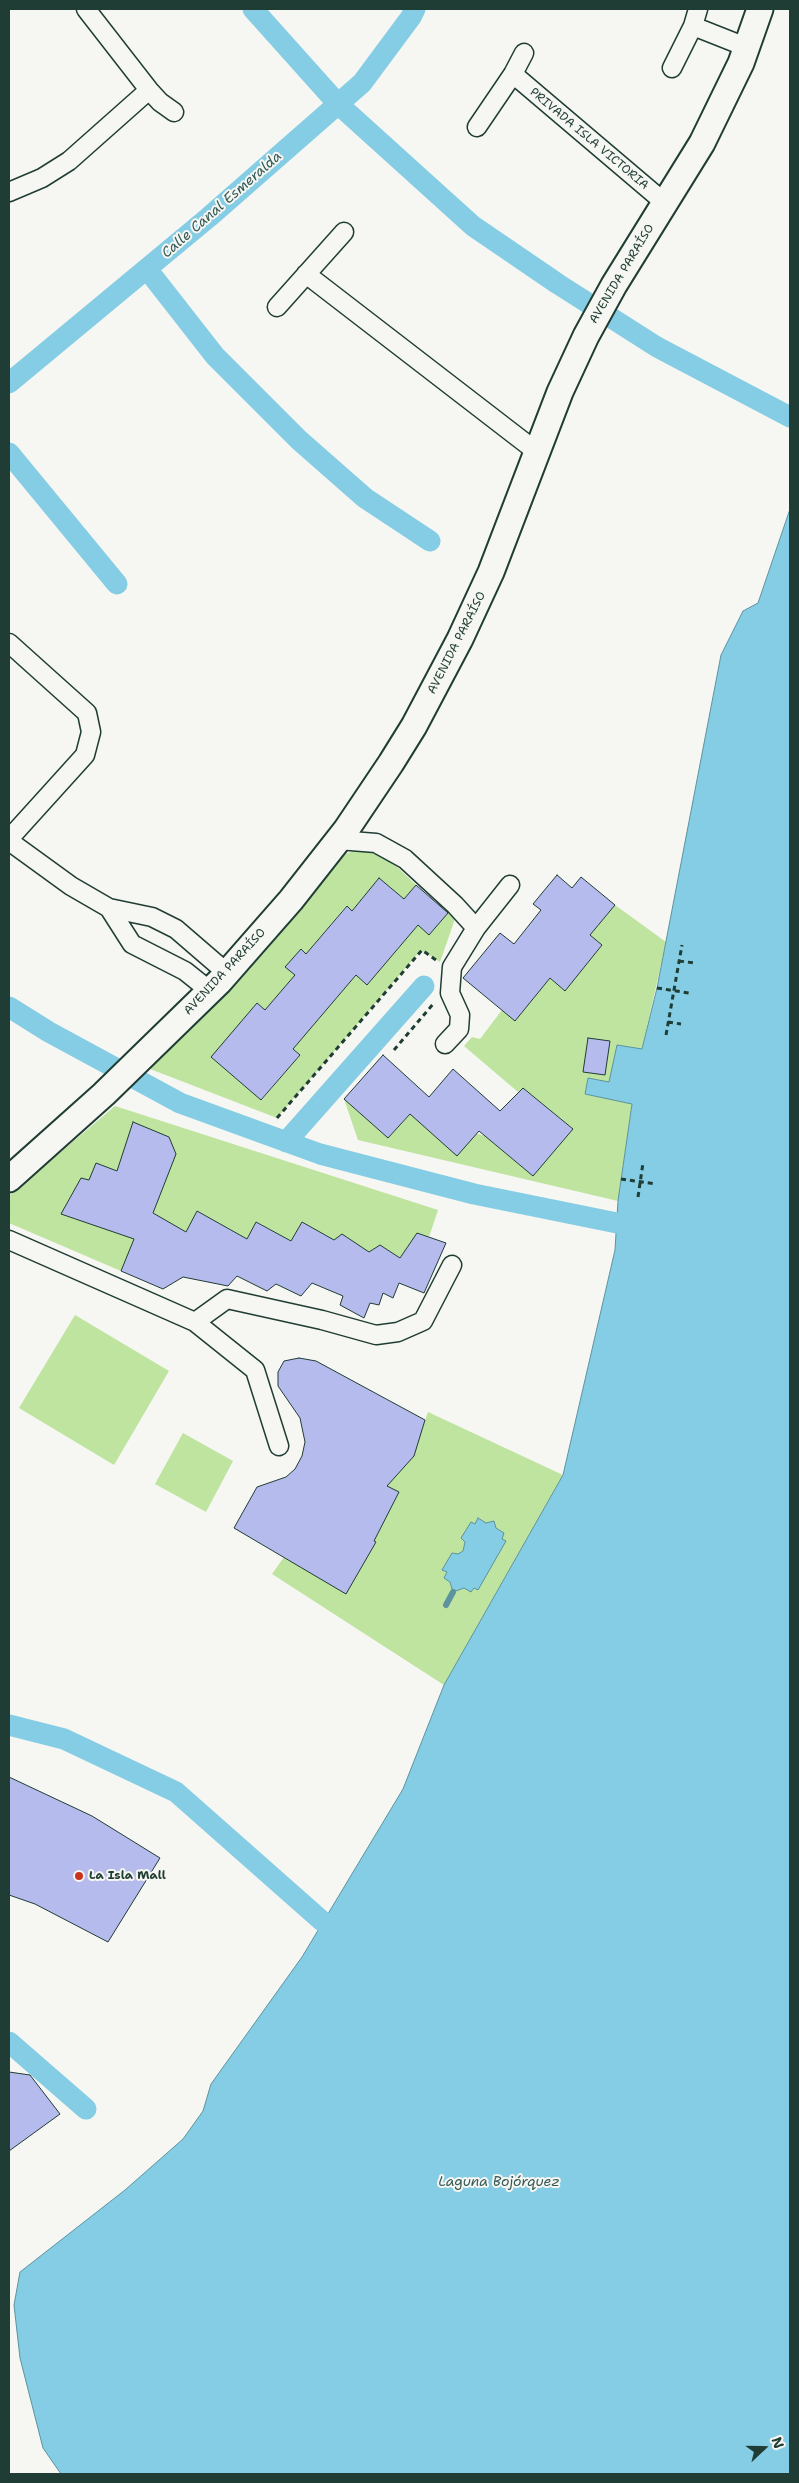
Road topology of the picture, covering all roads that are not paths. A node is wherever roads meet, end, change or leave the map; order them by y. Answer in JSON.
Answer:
{"nodes":[{"id":1,"x":86,"y":9,"type":"edge"},
{"id":2,"x":698,"y":9,"type":"edge"},
{"id":3,"x":760,"y":9,"type":"edge"},
{"id":4,"x":693,"y":26,"type":"junction"},
{"id":5,"x":746,"y":47,"type":"junction"},
{"id":6,"x":524,"y":52,"type":"dead end"},
{"id":7,"x":672,"y":68,"type":"dead end"},
{"id":8,"x":512,"y":74,"type":"junction"},
{"id":9,"x":149,"y":90,"type":"junction"},
{"id":10,"x":174,"y":112,"type":"dead end"},
{"id":11,"x":477,"y":127,"type":"dead end"},
{"id":12,"x":9,"y":192,"type":"edge"},
{"id":13,"x":666,"y":203,"type":"junction"},
{"id":14,"x":344,"y":232,"type":"dead end"},
{"id":15,"x":306,"y":274,"type":"junction"},
{"id":16,"x":277,"y":307,"type":"dead end"},
{"id":17,"x":537,"y":452,"type":"junction"},
{"id":18,"x":9,"y":643,"type":"edge"},
{"id":19,"x":9,"y":840,"type":"edge"},
{"id":20,"x":338,"y":840,"type":"junction"},
{"id":21,"x":510,"y":885,"type":"dead end"},
{"id":22,"x":109,"y":908,"type":"junction"},
{"id":23,"x":476,"y":928,"type":"junction"},
{"id":24,"x":227,"y":973,"type":"junction"},
{"id":25,"x":210,"y":991,"type":"junction"},
{"id":26,"x":445,"y":1044,"type":"dead end"},
{"id":27,"x":9,"y":1179,"type":"edge"},
{"id":28,"x":9,"y":1240,"type":"edge"},
{"id":29,"x":452,"y":1265,"type":"dead end"},
{"id":30,"x":195,"y":1322,"type":"junction"},
{"id":31,"x":279,"y":1446,"type":"dead end"}],
"edges":[{"from":1,"to":9,"type":"street"},
{"from":2,"to":4,"type":"street"},
{"from":3,"to":5,"type":"street","name":"AVENIDA PARAÍSO"},
{"from":4,"to":5,"type":"street"},
{"from":4,"to":7,"type":"street"},
{"from":5,"to":13,"type":"street","name":"AVENIDA PARAÍSO"},
{"from":6,"to":8,"type":"street"},
{"from":8,"to":11,"type":"street"},
{"from":8,"to":13,"type":"street","name":"PRIVADA ISLA VICTORIA"},
{"from":9,"to":10,"type":"street"},
{"from":9,"to":12,"type":"street"},
{"from":13,"to":17,"type":"street","name":"AVENIDA PARAÍSO"},
{"from":14,"to":15,"type":"street"},
{"from":15,"to":16,"type":"street"},
{"from":15,"to":17,"type":"street"},
{"from":17,"to":20,"type":"street","name":"AVENIDA PARAÍSO"},
{"from":18,"to":19,"type":"street"},
{"from":19,"to":22,"type":"street"},
{"from":20,"to":23,"type":"street"},
{"from":20,"to":24,"type":"street","name":"AVENIDA PARAÍSO"},
{"from":21,"to":23,"type":"street"},
{"from":22,"to":24,"type":"street"},
{"from":22,"to":25,"type":"street"},
{"from":23,"to":26,"type":"street"},
{"from":24,"to":25,"type":"street","name":"AVENIDA PARAÍSO"},
{"from":25,"to":27,"type":"street","name":"AVENIDA PARAÍSO"},
{"from":28,"to":30,"type":"street"},
{"from":29,"to":30,"type":"street"},
{"from":30,"to":31,"type":"street"}]}
